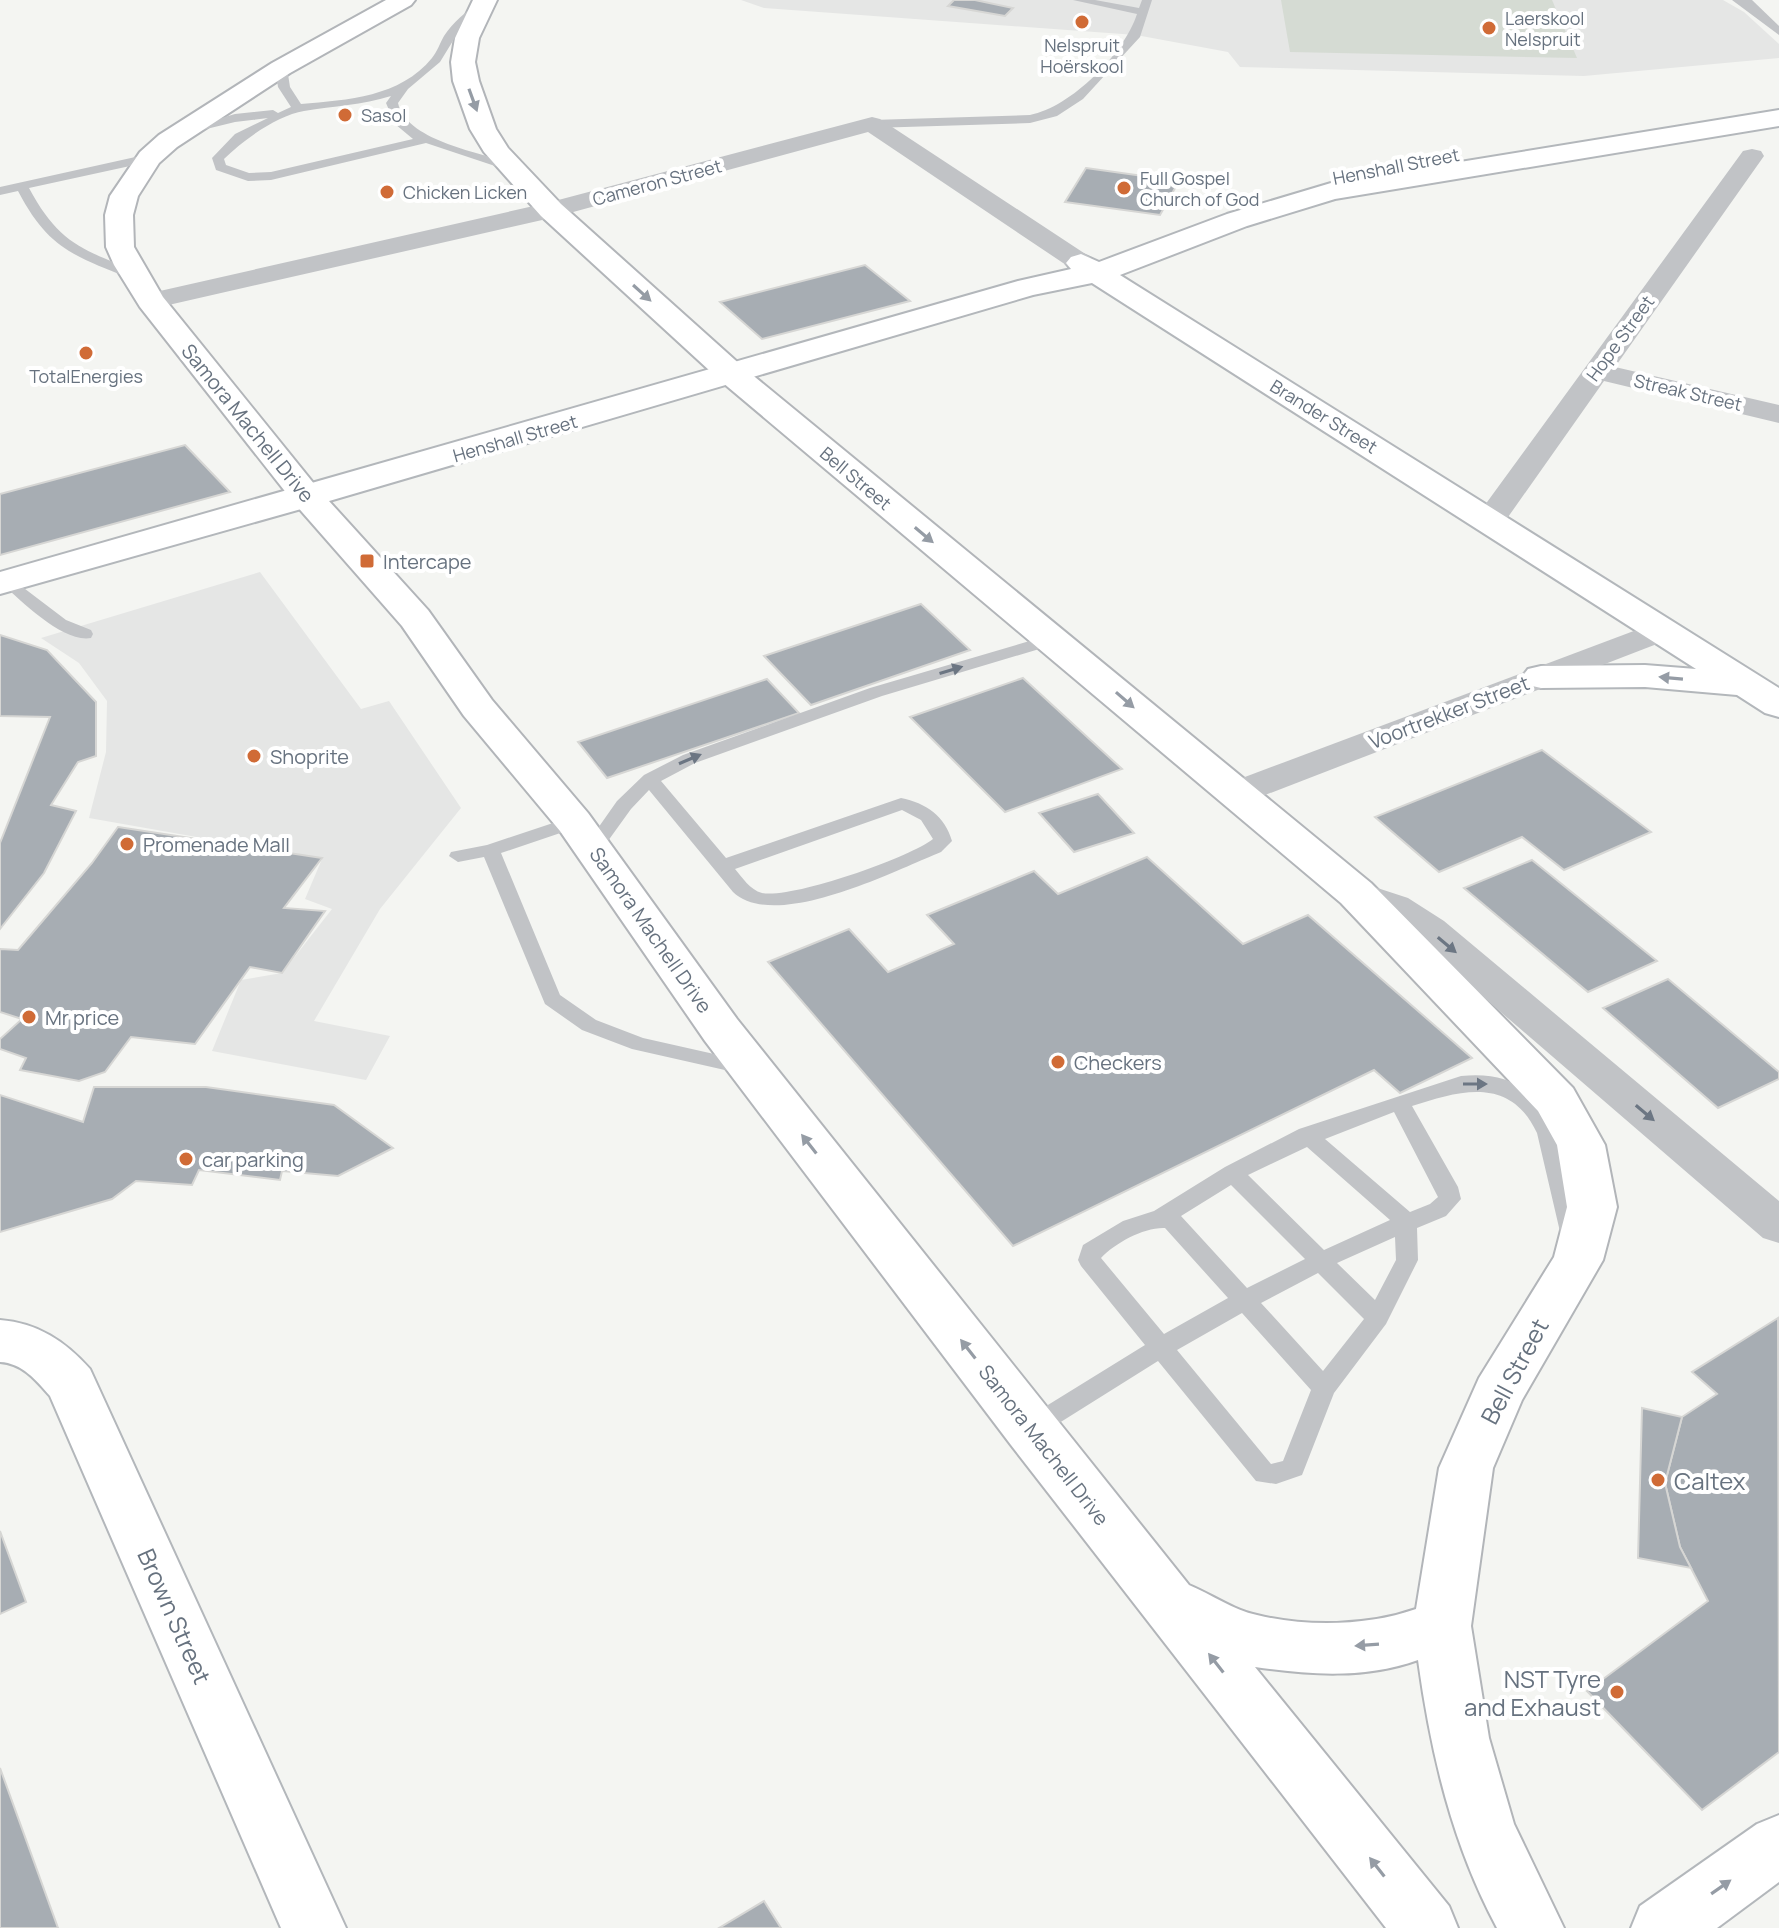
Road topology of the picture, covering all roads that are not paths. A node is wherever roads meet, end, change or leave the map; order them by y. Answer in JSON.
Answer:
{"nodes":[{"id":1,"x":403,"y":0,"type":"edge"},
{"id":2,"x":1078,"y":0,"type":"edge"},
{"id":3,"x":1147,"y":0,"type":"edge"},
{"id":4,"x":1737,"y":0,"type":"edge"},
{"id":5,"x":1746,"y":0,"type":"edge"},
{"id":6,"x":484,"y":2,"type":"edge"},
{"id":7,"x":1754,"y":10,"type":"junction"},
{"id":8,"x":1143,"y":12,"type":"junction"},
{"id":9,"x":1779,"y":32,"type":"edge"},
{"id":10,"x":281,"y":68,"type":"junction"},
{"id":11,"x":403,"y":87,"type":"junction"},
{"id":12,"x":1779,"y":102,"type":"edge"},
{"id":13,"x":298,"y":108,"type":"junction"},
{"id":14,"x":285,"y":113,"type":"junction"},
{"id":15,"x":1779,"y":118,"type":"edge"},
{"id":16,"x":872,"y":124,"type":"junction"},
{"id":17,"x":184,"y":130,"type":"junction"},
{"id":18,"x":427,"y":139,"type":"junction"},
{"id":19,"x":1752,"y":156,"type":"dead end"},
{"id":20,"x":149,"y":158,"type":"junction"},
{"id":21,"x":511,"y":167,"type":"junction"},
{"id":22,"x":22,"y":187,"type":"junction"},
{"id":23,"x":0,"y":191,"type":"edge"},
{"id":24,"x":551,"y":210,"type":"junction"},
{"id":25,"x":1089,"y":268,"type":"junction"},
{"id":26,"x":143,"y":288,"type":"junction"},
{"id":27,"x":1596,"y":371,"type":"junction"},
{"id":28,"x":733,"y":375,"type":"junction"},
{"id":29,"x":1779,"y":414,"type":"edge"},
{"id":30,"x":307,"y":497,"type":"junction"},
{"id":31,"x":1490,"y":520,"type":"junction"},
{"id":32,"x":4,"y":582,"type":"edge"},
{"id":33,"x":1663,"y":630,"type":"junction"},
{"id":34,"x":85,"y":634,"type":"dead end"},
{"id":35,"x":1050,"y":640,"type":"junction"},
{"id":36,"x":1541,"y":677,"type":"junction"},
{"id":37,"x":1764,"y":694,"type":"edge"},
{"id":38,"x":650,"y":779,"type":"junction"},
{"id":39,"x":1234,"y":794,"type":"junction"},
{"id":40,"x":584,"y":835,"type":"junction"},
{"id":41,"x":490,"y":850,"type":"junction"},
{"id":42,"x":458,"y":856,"type":"dead end"},
{"id":43,"x":723,"y":866,"type":"junction"},
{"id":44,"x":1356,"y":893,"type":"junction"},
{"id":45,"x":751,"y":1069,"type":"junction"},
{"id":46,"x":1399,"y":1102,"type":"junction"},
{"id":47,"x":1307,"y":1135,"type":"junction"},
{"id":48,"x":1233,"y":1173,"type":"junction"},
{"id":49,"x":1162,"y":1217,"type":"junction"},
{"id":50,"x":1406,"y":1222,"type":"junction"},
{"id":51,"x":1779,"y":1226,"type":"edge"},
{"id":52,"x":1578,"y":1260,"type":"junction"},
{"id":53,"x":1321,"y":1263,"type":"junction"},
{"id":54,"x":1244,"y":1302,"type":"junction"},
{"id":55,"x":1378,"y":1318,"type":"junction"},
{"id":56,"x":0,"y":1341,"type":"edge"},
{"id":57,"x":1158,"y":1347,"type":"junction"},
{"id":58,"x":1324,"y":1388,"type":"junction"},
{"id":59,"x":1030,"y":1429,"type":"junction"},
{"id":60,"x":1166,"y":1601,"type":"junction"},
{"id":61,"x":1442,"y":1626,"type":"junction"},
{"id":62,"x":1779,"y":1845,"type":"edge"},
{"id":63,"x":314,"y":1928,"type":"edge"},
{"id":64,"x":1426,"y":1928,"type":"edge"},
{"id":65,"x":1532,"y":1928,"type":"edge"},
{"id":66,"x":1663,"y":1928,"type":"edge"}],
"edges":[{"from":1,"to":10,"type":"main road","name":"Samora Machell Drive"},
{"from":2,"to":8,"type":"lane"},
{"from":3,"to":8,"type":"lane"},
{"from":4,"to":7,"type":"lane"},
{"from":5,"to":7,"type":"lane"},
{"from":6,"to":11,"type":"lane"},
{"from":6,"to":21,"type":"main road","name":"Bell Street","one_way":true},
{"from":7,"to":9,"type":"lane"},
{"from":8,"to":16,"type":"lane","name":"Cameron Street"},
{"from":10,"to":13,"type":"lane"},
{"from":10,"to":17,"type":"main road","name":"Samora Machell Drive"},
{"from":11,"to":13,"type":"lane"},
{"from":11,"to":18,"type":"lane"},
{"from":12,"to":25,"type":"main road","name":"Henshall Street"},
{"from":13,"to":14,"type":"lane"},
{"from":14,"to":17,"type":"lane"},
{"from":14,"to":18,"type":"lane"},
{"from":15,"to":25,"type":"main road","name":"Henshall Street"},
{"from":16,"to":24,"type":"street","name":"Cameron Street"},
{"from":16,"to":25,"type":"street","name":"Brander Street"},
{"from":17,"to":20,"type":"main road","name":"Samora Machell Drive"},
{"from":18,"to":21,"type":"lane"},
{"from":19,"to":27,"type":"street","name":"Hope Street"},
{"from":20,"to":22,"type":"lane"},
{"from":20,"to":26,"type":"main road","name":"Samora Machell Drive"},
{"from":21,"to":24,"type":"main road","name":"Bell Street"},
{"from":22,"to":23,"type":"lane"},
{"from":22,"to":26,"type":"lane"},
{"from":24,"to":26,"type":"street","name":"Cameron Street"},
{"from":24,"to":28,"type":"main road","name":"Bell Street","one_way":true},
{"from":25,"to":28,"type":"main road","name":"Henshall Street"},
{"from":25,"to":31,"type":"main road","name":"Brander Street"},
{"from":26,"to":30,"type":"main road","name":"Samora Machell Drive"},
{"from":27,"to":29,"type":"street","name":"Streak Street"},
{"from":27,"to":31,"type":"street","name":"Hope Street"},
{"from":28,"to":30,"type":"main road","name":"Henshall Street"},
{"from":28,"to":35,"type":"main road","name":"Bell Street","one_way":true},
{"from":30,"to":32,"type":"main road","name":"Henshall Street"},
{"from":30,"to":40,"type":"main road","name":"Samora Machell Drive"},
{"from":31,"to":33,"type":"main road","name":"Brander Street"},
{"from":32,"to":34,"type":"lane"},
{"from":33,"to":36,"type":"street","name":"Voortrekker Street"},
{"from":33,"to":37,"type":"main road","name":"Brander Street"},
{"from":38,"to":35,"type":"lane","one_way":true},
{"from":35,"to":39,"type":"main road","name":"Bell Street","one_way":true},
{"from":37,"to":36,"type":"main road","one_way":true},
{"from":36,"to":39,"type":"street","name":"Voortrekker Street"},
{"from":38,"to":40,"type":"lane"},
{"from":38,"to":43,"type":"lane"},
{"from":39,"to":44,"type":"main road","name":"Bell Street"},
{"from":40,"to":41,"type":"lane"},
{"from":40,"to":45,"type":"main road","name":"Samora Machell Drive"},
{"from":41,"to":42,"type":"lane"},
{"from":41,"to":45,"type":"lane"},
{"from":43,"to":43,"type":"lane"},
{"from":44,"to":51,"type":"street","name":"Bell Street","one_way":true},
{"from":44,"to":52,"type":"main road","name":"Bell Street"},
{"from":59,"to":45,"type":"main road","name":"Samora Machell Drive","one_way":true},
{"from":46,"to":47,"type":"lane"},
{"from":46,"to":50,"type":"lane"},
{"from":46,"to":52,"type":"lane","one_way":true},
{"from":47,"to":48,"type":"lane"},
{"from":47,"to":50,"type":"lane"},
{"from":48,"to":49,"type":"lane"},
{"from":48,"to":53,"type":"lane"},
{"from":49,"to":54,"type":"lane"},
{"from":49,"to":57,"type":"lane"},
{"from":50,"to":53,"type":"lane"},
{"from":50,"to":55,"type":"lane"},
{"from":52,"to":61,"type":"main road","name":"Bell Street"},
{"from":53,"to":54,"type":"lane"},
{"from":53,"to":55,"type":"lane"},
{"from":54,"to":57,"type":"lane"},
{"from":54,"to":58,"type":"lane"},
{"from":55,"to":58,"type":"lane"},
{"from":56,"to":63,"type":"main road","name":"Brown Street"},
{"from":57,"to":58,"type":"lane"},
{"from":57,"to":59,"type":"lane"},
{"from":59,"to":60,"type":"main road","name":"Samora Machell Drive"},
{"from":61,"to":60,"type":"main road","one_way":true},
{"from":64,"to":60,"type":"main road","name":"Samora Machell Drive","one_way":true},
{"from":61,"to":65,"type":"main road","name":"Bell Street"},
{"from":66,"to":62,"type":"main road","one_way":true}]}
